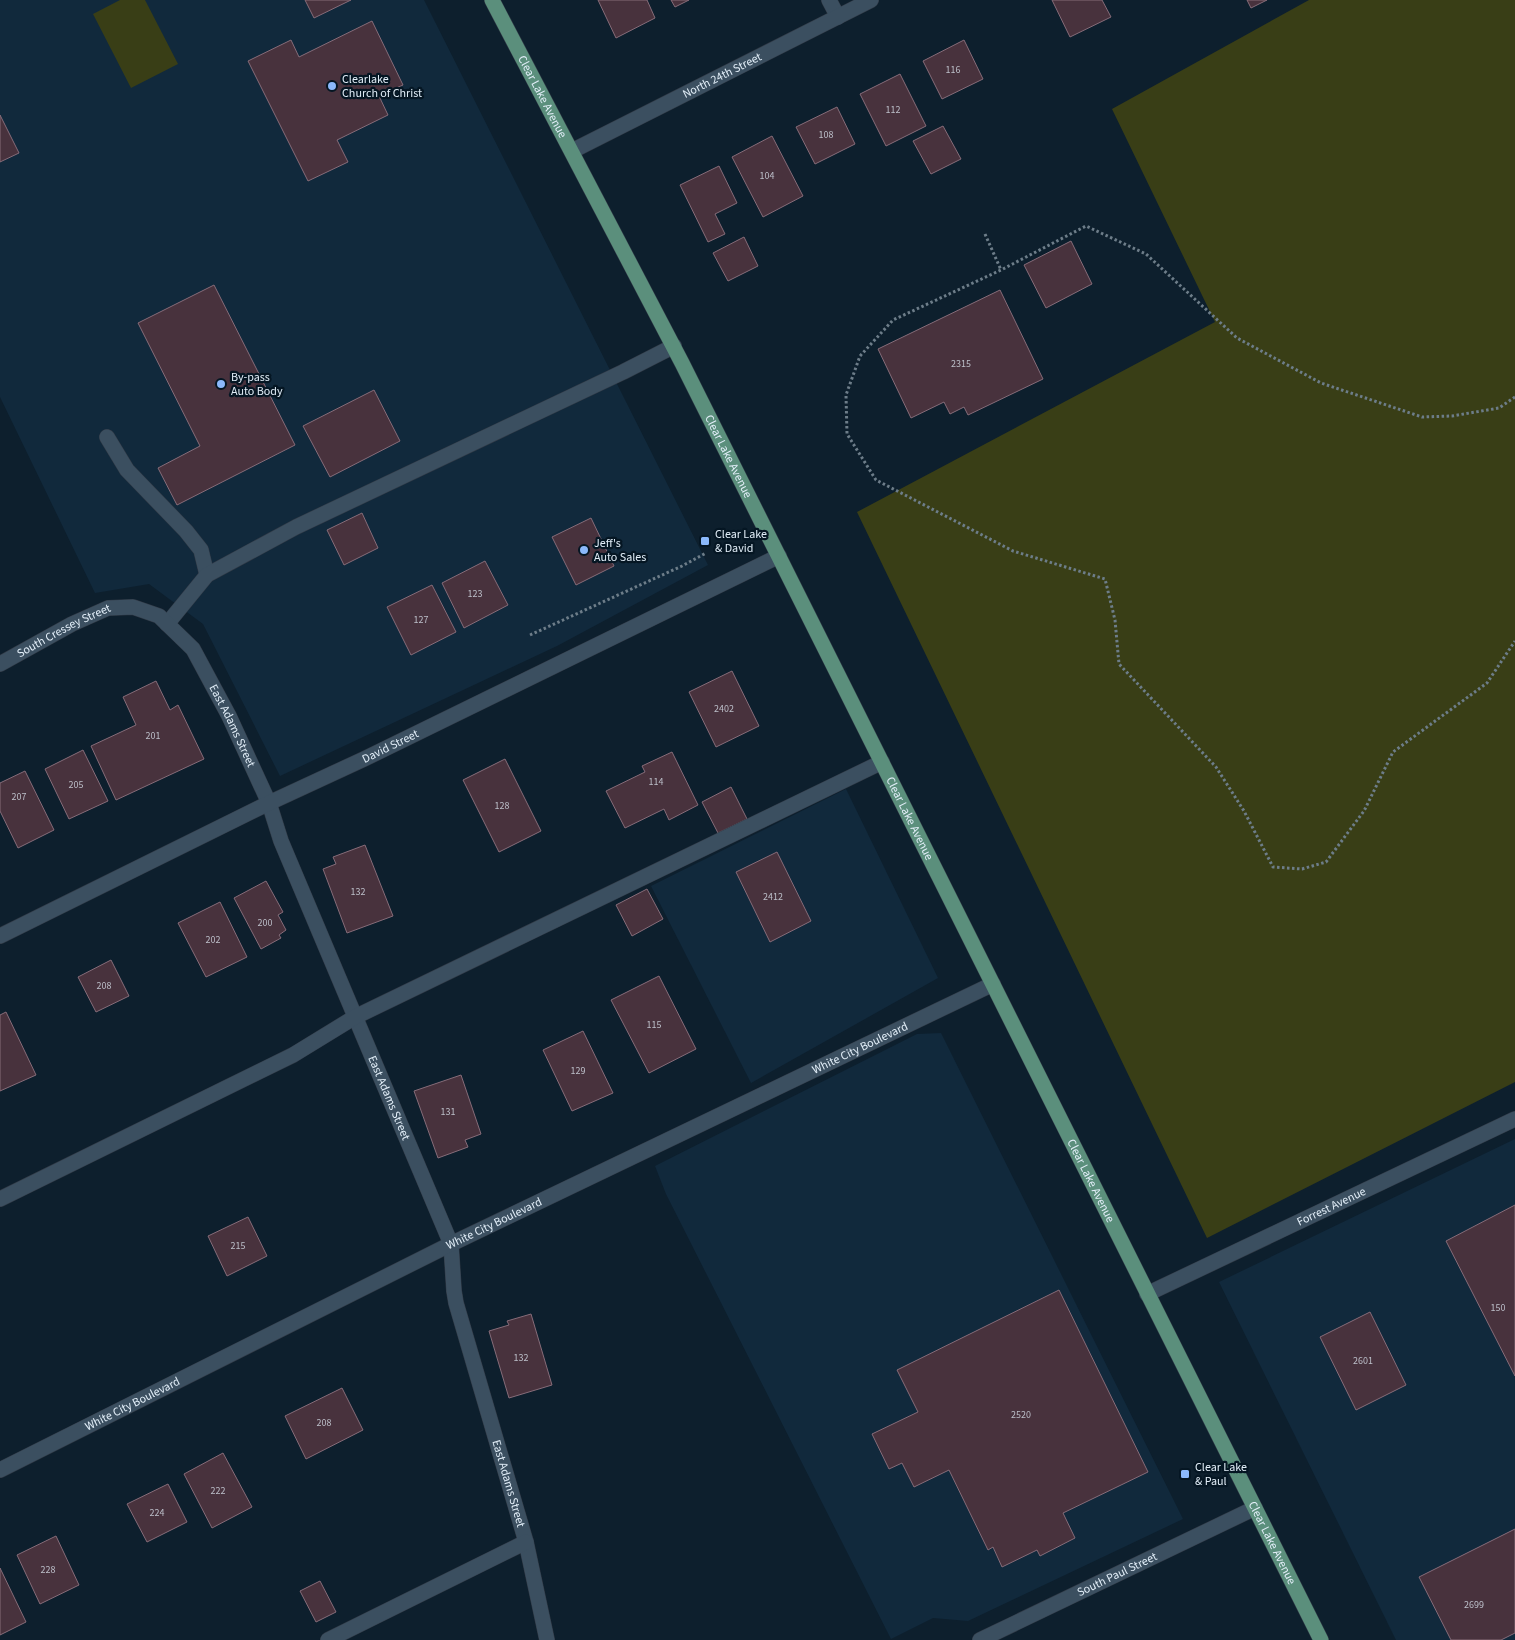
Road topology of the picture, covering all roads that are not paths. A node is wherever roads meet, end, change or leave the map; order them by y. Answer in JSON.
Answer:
{"nodes":[{"id":1,"x":492,"y":0,"type":"edge"},
{"id":2,"x":829,"y":0,"type":"edge"},
{"id":3,"x":870,"y":0,"type":"edge"},
{"id":4,"x":838,"y":17,"type":"junction"},
{"id":5,"x":572,"y":151,"type":"junction"},
{"id":6,"x":674,"y":346,"type":"junction"},
{"id":7,"x":107,"y":437,"type":"dead end"},
{"id":8,"x":779,"y":556,"type":"junction"},
{"id":9,"x":207,"y":575,"type":"junction"},
{"id":10,"x":132,"y":607,"type":"joint"},
{"id":11,"x":167,"y":624,"type":"junction"},
{"id":12,"x":0,"y":664,"type":"edge"},
{"id":13,"x":882,"y":762,"type":"junction"},
{"id":14,"x":269,"y":803,"type":"junction"},
{"id":15,"x":0,"y":936,"type":"edge"},
{"id":16,"x":993,"y":984,"type":"junction"},
{"id":17,"x":355,"y":1017,"type":"junction"},
{"id":18,"x":1515,"y":1119,"type":"edge"},
{"id":19,"x":0,"y":1200,"type":"edge"},
{"id":20,"x":451,"y":1244,"type":"junction"},
{"id":21,"x":1148,"y":1294,"type":"junction"},
{"id":22,"x":0,"y":1470,"type":"edge"},
{"id":23,"x":1255,"y":1508,"type":"junction"},
{"id":24,"x":526,"y":1542,"type":"junction"},
{"id":25,"x":328,"y":1640,"type":"edge"},
{"id":26,"x":547,"y":1640,"type":"edge"},
{"id":27,"x":980,"y":1640,"type":"edge"},
{"id":28,"x":1321,"y":1640,"type":"edge"}],
"edges":[{"from":1,"to":5,"type":"main road","name":"Clear Lake Avenue"},
{"from":2,"to":4,"type":"street"},
{"from":3,"to":4,"type":"street","name":"North 24th Street"},
{"from":4,"to":5,"type":"street","name":"North 24th Street"},
{"from":5,"to":6,"type":"main road","name":"Clear Lake Avenue"},
{"from":6,"to":8,"type":"main road","name":"Clear Lake Avenue"},
{"from":6,"to":9,"type":"street"},
{"from":7,"to":9,"type":"street"},
{"from":8,"to":13,"type":"main road","name":"Clear Lake Avenue"},
{"from":8,"to":14,"type":"street","name":"David Street"},
{"from":9,"to":11,"type":"street"},
{"from":10,"to":11,"type":"street","name":"East Adams Street"},
{"from":10,"to":12,"type":"street","name":"South Cressey Street"},
{"from":11,"to":14,"type":"street","name":"East Adams Street"},
{"from":13,"to":16,"type":"main road","name":"Clear Lake Avenue"},
{"from":13,"to":17,"type":"street"},
{"from":14,"to":15,"type":"street","name":"David Street"},
{"from":14,"to":17,"type":"street","name":"East Adams Street"},
{"from":16,"to":20,"type":"street","name":"White City Boulevard"},
{"from":16,"to":21,"type":"main road","name":"Clear Lake Avenue"},
{"from":17,"to":19,"type":"street"},
{"from":17,"to":20,"type":"street","name":"East Adams Street"},
{"from":18,"to":21,"type":"street","name":"Forrest Avenue"},
{"from":20,"to":22,"type":"street","name":"White City Boulevard"},
{"from":20,"to":24,"type":"street","name":"East Adams Street"},
{"from":21,"to":23,"type":"main road","name":"Clear Lake Avenue"},
{"from":23,"to":27,"type":"street","name":"South Paul Street"},
{"from":23,"to":28,"type":"main road","name":"Clear Lake Avenue"},
{"from":24,"to":25,"type":"street"},
{"from":24,"to":26,"type":"street","name":"East Adams Street"}]}
